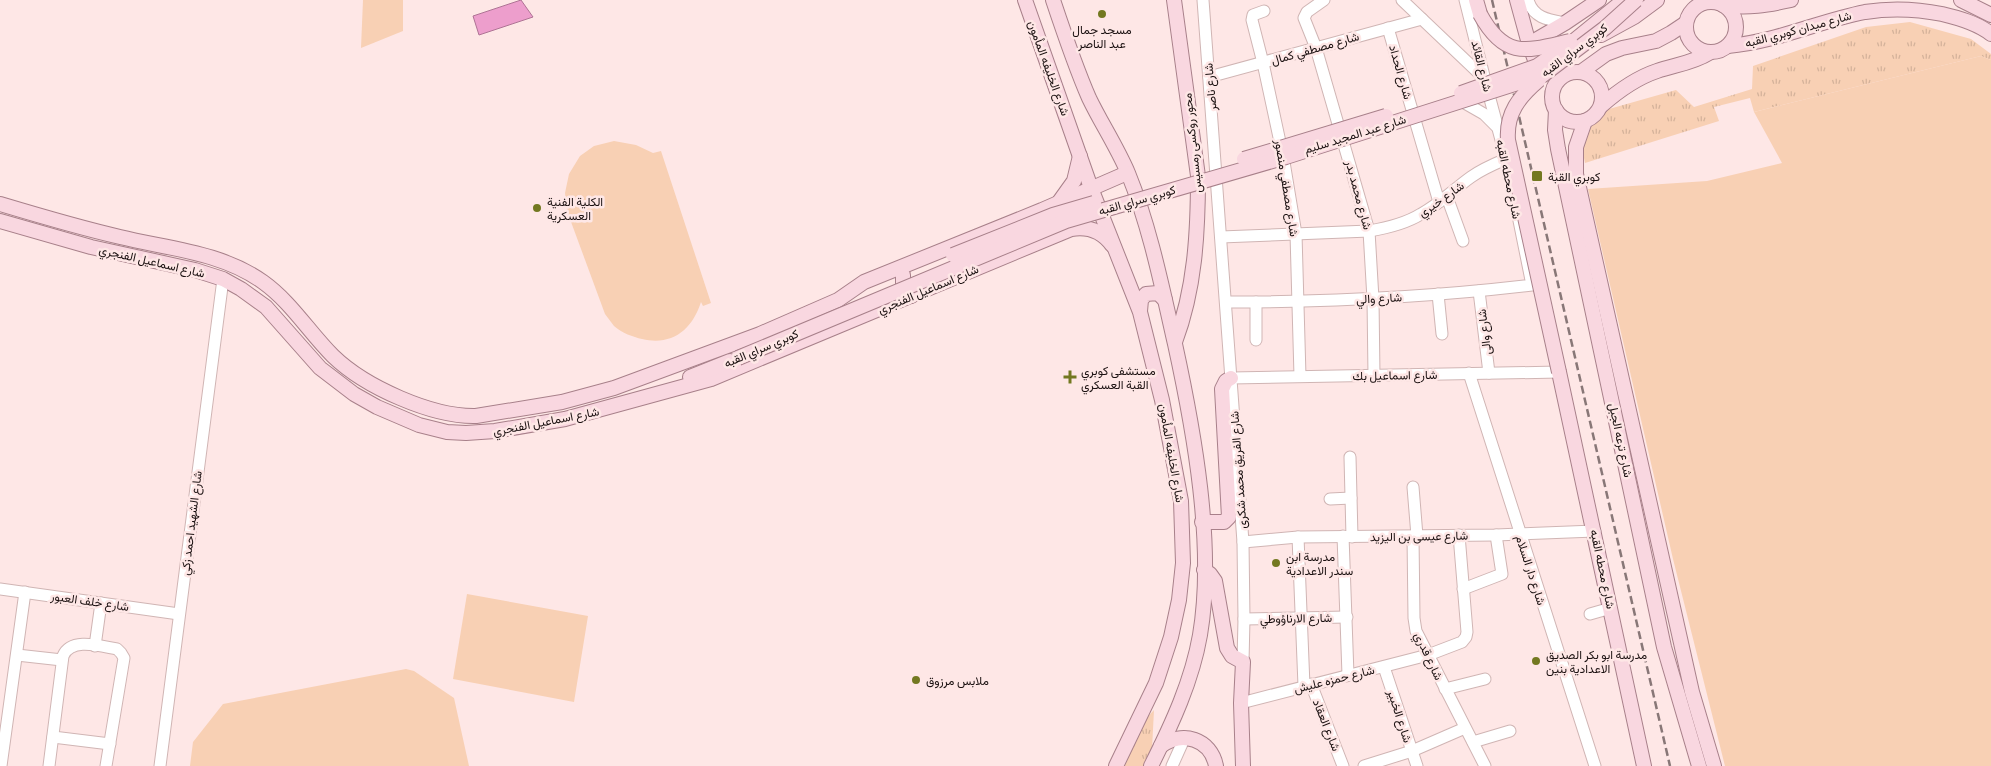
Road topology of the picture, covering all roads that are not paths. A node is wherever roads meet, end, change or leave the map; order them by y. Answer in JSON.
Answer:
{"nodes":[{"id":1,"x":1024,"y":0,"type":"edge"},
{"id":2,"x":1053,"y":0,"type":"edge"},
{"id":3,"x":1174,"y":0,"type":"edge"},
{"id":4,"x":1203,"y":0,"type":"edge"},
{"id":5,"x":1324,"y":0,"type":"edge"},
{"id":6,"x":1402,"y":0,"type":"edge"},
{"id":7,"x":1465,"y":0,"type":"edge"},
{"id":8,"x":1476,"y":0,"type":"edge"},
{"id":9,"x":1518,"y":0,"type":"edge"},
{"id":10,"x":1528,"y":0,"type":"edge"},
{"id":11,"x":1599,"y":0,"type":"edge"},
{"id":12,"x":1624,"y":0,"type":"edge"},
{"id":13,"x":1636,"y":0,"type":"edge"},
{"id":14,"x":1657,"y":0,"type":"edge"},
{"id":15,"x":1791,"y":0,"type":"edge"},
{"id":16,"x":1877,"y":0,"type":"edge"},
{"id":17,"x":1911,"y":0,"type":"edge"},
{"id":18,"x":1961,"y":0,"type":"edge"},
{"id":19,"x":1723,"y":5,"type":"junction"},
{"id":20,"x":1264,"y":11,"type":"dead end"},
{"id":21,"x":1868,"y":12,"type":"junction"},
{"id":22,"x":1935,"y":13,"type":"junction"},
{"id":23,"x":1991,"y":15,"type":"edge"},
{"id":24,"x":1422,"y":19,"type":"junction"},
{"id":25,"x":1565,"y":23,"type":"junction"},
{"id":26,"x":1686,"y":23,"type":"junction"},
{"id":27,"x":1388,"y":28,"type":"junction"},
{"id":28,"x":1548,"y":34,"type":"junction"},
{"id":29,"x":1991,"y":34,"type":"edge"},
{"id":30,"x":1591,"y":39,"type":"junction"},
{"id":31,"x":1576,"y":40,"type":"junction"},
{"id":32,"x":1529,"y":44,"type":"junction"},
{"id":33,"x":1728,"y":46,"type":"junction"},
{"id":34,"x":1316,"y":48,"type":"junction"},
{"id":35,"x":1709,"y":52,"type":"junction"},
{"id":36,"x":1263,"y":63,"type":"junction"},
{"id":37,"x":1581,"y":72,"type":"junction"},
{"id":38,"x":1543,"y":75,"type":"junction"},
{"id":39,"x":1564,"y":75,"type":"junction"},
{"id":40,"x":1209,"y":77,"type":"junction"},
{"id":41,"x":1485,"y":81,"type":"junction"},
{"id":42,"x":1463,"y":102,"type":"junction"},
{"id":43,"x":1554,"y":105,"type":"junction"},
{"id":44,"x":1601,"y":106,"type":"junction"},
{"id":45,"x":1414,"y":116,"type":"junction"},
{"id":46,"x":1585,"y":121,"type":"junction"},
{"id":47,"x":1500,"y":132,"type":"junction"},
{"id":48,"x":1343,"y":138,"type":"junction"},
{"id":49,"x":1080,"y":155,"type":"junction"},
{"id":50,"x":1283,"y":156,"type":"junction"},
{"id":51,"x":1506,"y":159,"type":"junction"},
{"id":52,"x":1128,"y":173,"type":"junction"},
{"id":53,"x":1217,"y":174,"type":"junction"},
{"id":54,"x":1091,"y":188,"type":"junction"},
{"id":55,"x":1443,"y":200,"type":"junction"},
{"id":56,"x":1059,"y":202,"type":"junction"},
{"id":57,"x":0,"y":204,"type":"edge"},
{"id":58,"x":1042,"y":210,"type":"junction"},
{"id":59,"x":0,"y":221,"type":"edge"},
{"id":60,"x":1369,"y":231,"type":"junction"},
{"id":61,"x":1296,"y":234,"type":"junction"},
{"id":62,"x":1053,"y":235,"type":"junction"},
{"id":63,"x":1221,"y":237,"type":"junction"},
{"id":64,"x":1463,"y":241,"type":"dead end"},
{"id":65,"x":1112,"y":244,"type":"junction"},
{"id":66,"x":1586,"y":245,"type":"junction"},
{"id":67,"x":903,"y":275,"type":"junction"},
{"id":68,"x":223,"y":279,"type":"junction"},
{"id":69,"x":1532,"y":284,"type":"joint"},
{"id":70,"x":1479,"y":291,"type":"junction"},
{"id":71,"x":1438,"y":294,"type":"junction"},
{"id":72,"x":911,"y":296,"type":"junction"},
{"id":73,"x":1373,"y":299,"type":"junction"},
{"id":74,"x":838,"y":300,"type":"junction"},
{"id":75,"x":1166,"y":300,"type":"junction"},
{"id":76,"x":1226,"y":302,"type":"junction"},
{"id":77,"x":1256,"y":302,"type":"junction"},
{"id":78,"x":1298,"y":302,"type":"junction"},
{"id":79,"x":1140,"y":312,"type":"junction"},
{"id":80,"x":1442,"y":334,"type":"dead end"},
{"id":81,"x":1256,"y":340,"type":"dead end"},
{"id":82,"x":1175,"y":344,"type":"junction"},
{"id":83,"x":1559,"y":372,"type":"junction"},
{"id":84,"x":1469,"y":373,"type":"junction"},
{"id":85,"x":1489,"y":373,"type":"junction"},
{"id":86,"x":1300,"y":376,"type":"junction"},
{"id":87,"x":1374,"y":376,"type":"junction"},
{"id":88,"x":1231,"y":378,"type":"junction"},
{"id":89,"x":660,"y":392,"type":"junction"},
{"id":90,"x":1350,"y":457,"type":"dead end"},
{"id":91,"x":1413,"y":488,"type":"dead end"},
{"id":92,"x":1351,"y":498,"type":"junction"},
{"id":93,"x":1330,"y":499,"type":"dead end"},
{"id":94,"x":1202,"y":522,"type":"junction"},
{"id":95,"x":1655,"y":522,"type":"junction"},
{"id":96,"x":1638,"y":524,"type":"junction"},
{"id":97,"x":1595,"y":531,"type":"junction"},
{"id":98,"x":1520,"y":534,"type":"junction"},
{"id":99,"x":1459,"y":535,"type":"junction"},
{"id":100,"x":1496,"y":535,"type":"junction"},
{"id":101,"x":1348,"y":536,"type":"junction"},
{"id":102,"x":1415,"y":536,"type":"junction"},
{"id":103,"x":1298,"y":537,"type":"junction"},
{"id":104,"x":1243,"y":542,"type":"junction"},
{"id":105,"x":1204,"y":570,"type":"junction"},
{"id":106,"x":0,"y":589,"type":"edge"},
{"id":107,"x":1462,"y":589,"type":"junction"},
{"id":108,"x":25,"y":592,"type":"junction"},
{"id":109,"x":101,"y":603,"type":"junction"},
{"id":110,"x":1611,"y":608,"type":"junction"},
{"id":111,"x":179,"y":614,"type":"junction"},
{"id":112,"x":1590,"y":614,"type":"dead end"},
{"id":113,"x":1347,"y":617,"type":"junction"},
{"id":114,"x":1301,"y":618,"type":"junction"},
{"id":115,"x":1244,"y":619,"type":"junction"},
{"id":116,"x":95,"y":646,"type":"junction"},
{"id":117,"x":17,"y":655,"type":"junction"},
{"id":118,"x":1428,"y":655,"type":"junction"},
{"id":119,"x":62,"y":660,"type":"junction"},
{"id":120,"x":1243,"y":662,"type":"junction"},
{"id":121,"x":1384,"y":666,"type":"junction"},
{"id":122,"x":1348,"y":675,"type":"junction"},
{"id":123,"x":1484,"y":678,"type":"dead end"},
{"id":124,"x":1308,"y":685,"type":"junction"},
{"id":125,"x":1445,"y":688,"type":"junction"},
{"id":126,"x":1241,"y":703,"type":"junction"},
{"id":127,"x":1465,"y":728,"type":"junction"},
{"id":128,"x":1510,"y":731,"type":"dead end"},
{"id":129,"x":53,"y":737,"type":"junction"},
{"id":130,"x":1185,"y":737,"type":"junction"},
{"id":131,"x":1473,"y":742,"type":"junction"},
{"id":132,"x":110,"y":744,"type":"junction"},
{"id":133,"x":1161,"y":746,"type":"junction"},
{"id":134,"x":1412,"y":751,"type":"junction"},
{"id":135,"x":1,"y":766,"type":"edge"},
{"id":136,"x":49,"y":766,"type":"edge"},
{"id":137,"x":106,"y":766,"type":"edge"},
{"id":138,"x":160,"y":766,"type":"edge"},
{"id":139,"x":1116,"y":766,"type":"edge"},
{"id":140,"x":1151,"y":766,"type":"edge"},
{"id":141,"x":1172,"y":766,"type":"edge"},
{"id":142,"x":1216,"y":766,"type":"edge"},
{"id":143,"x":1243,"y":766,"type":"edge"},
{"id":144,"x":1344,"y":766,"type":"edge"},
{"id":145,"x":1364,"y":766,"type":"edge"},
{"id":146,"x":1417,"y":766,"type":"edge"},
{"id":147,"x":1485,"y":766,"type":"edge"},
{"id":148,"x":1595,"y":766,"type":"edge"},
{"id":149,"x":1644,"y":766,"type":"edge"},
{"id":150,"x":1699,"y":766,"type":"edge"},
{"id":151,"x":1714,"y":766,"type":"edge"}],
"edges":[{"from":1,"to":49,"type":"main road","name":"شارع الخليفه المأمون"},
{"from":2,"to":52,"type":"main road","name":"شارع الخليفه المأمون"},
{"from":3,"to":82,"type":"main road","name":"محور روكسى رمسيس"},
{"from":4,"to":40,"type":"street","name":"شارع ناصر"},
{"from":5,"to":34,"type":"street","name":"شارع محمد بدر"},
{"from":6,"to":24,"type":"street"},
{"from":7,"to":41,"type":"street","name":"شارع القائد"},
{"from":8,"to":31,"type":"main road","bridge":true},
{"from":9,"to":32,"type":"main road"},
{"from":10,"to":25,"type":"street"},
{"from":11,"to":25,"type":"main road"},
{"from":12,"to":31,"type":"main road","name":"كوبري سراي القبه"},
{"from":13,"to":30,"type":"main road","name":"كوبري سراي القبه","bridge":true},
{"from":14,"to":30,"type":"main road","bridge":true},
{"from":15,"to":19,"type":"main road"},
{"from":16,"to":21,"type":"main road"},
{"from":17,"to":22,"type":"main road"},
{"from":18,"to":23,"type":"main road"},
{"from":19,"to":26,"type":"main road"},
{"from":19,"to":33,"type":"main road"},
{"from":20,"to":36,"type":"street","name":"شارع مصطفي منصور"},
{"from":21,"to":22,"type":"main road","name":"شارع ميدان كوبري القبه"},
{"from":21,"to":33,"type":"main road","name":"شارع ميدان كوبري القبه"},
{"from":22,"to":29,"type":"main road"},
{"from":24,"to":27,"type":"street","name":"شارع مصطفي كمال"},
{"from":24,"to":41,"type":"street"},
{"from":25,"to":28,"type":"main road"},
{"from":26,"to":35,"type":"main road"},
{"from":26,"to":37,"type":"main road"},
{"from":27,"to":34,"type":"street","name":"شارع مصطفي كمال"},
{"from":27,"to":45,"type":"street","name":"شارع الحداد"},
{"from":28,"to":32,"type":"main road"},
{"from":28,"to":39,"type":"main road"},
{"from":30,"to":38,"type":"main road","name":"كوبري سراي القبه","bridge":true},
{"from":31,"to":67,"type":"main road","name":"كوبري سراي القبه","bridge":true},
{"from":32,"to":43,"type":"main road"},
{"from":33,"to":35,"type":"main road"},
{"from":34,"to":36,"type":"street","name":"شارع مصطفي كمال"},
{"from":34,"to":48,"type":"street","name":"شارع محمد بدر"},
{"from":35,"to":44,"type":"main road"},
{"from":36,"to":40,"type":"street","name":"شارع مصطفي كمال"},
{"from":36,"to":50,"type":"street","name":"شارع مصطفي منصور"},
{"from":37,"to":39,"type":"main road"},
{"from":37,"to":44,"type":"main road"},
{"from":38,"to":83,"type":"main road","name":"شارع محطه القبه","bridge":true},
{"from":38,"to":89,"type":"main road","name":"كوبري سراي القبه","bridge":true},
{"from":39,"to":43,"type":"main road"},
{"from":40,"to":53,"type":"street","name":"شارع ناصر"},
{"from":41,"to":42,"type":"street","name":"شارع عبد المجيد سليم"},
{"from":41,"to":47,"type":"street","name":"شارع القائد"},
{"from":42,"to":45,"type":"street","name":"شارع عبد المجيد سليم"},
{"from":42,"to":47,"type":"street"},
{"from":43,"to":46,"type":"main road"},
{"from":43,"to":66,"type":"main road","name":"شارع ترعه الجبل"},
{"from":44,"to":46,"type":"main road"},
{"from":45,"to":48,"type":"street","name":"شارع عبد المجيد سليم"},
{"from":45,"to":55,"type":"street","name":"شارع الحداد"},
{"from":46,"to":66,"type":"main road","name":"شارع ترعه الجبل"},
{"from":47,"to":51,"type":"street","name":"شارع محطه القبه"},
{"from":48,"to":50,"type":"street","name":"شارع عبد المجيد سليم"},
{"from":48,"to":60,"type":"street","name":"شارع محمد بدر"},
{"from":49,"to":54,"type":"main road","name":"شارع الخليفه المأمون"},
{"from":49,"to":56,"type":"main road"},
{"from":50,"to":53,"type":"street","name":"شارع عبد المجيد سليم"},
{"from":50,"to":61,"type":"street","name":"شارع مصطفي منصور"},
{"from":51,"to":55,"type":"street","name":"شارع خيري"},
{"from":51,"to":69,"type":"street","name":"شارع محطه القبه"},
{"from":52,"to":54,"type":"main road","name":"شارع اسماعيل الفنجري"},
{"from":52,"to":75,"type":"main road","name":"شارع الخليفه المأمون"},
{"from":53,"to":63,"type":"street","name":"شارع الفريق محمد شكرى"},
{"from":54,"to":56,"type":"main road","name":"شارع اسماعيل الفنجري"},
{"from":54,"to":65,"type":"main road","name":"شارع الخليفه المأمون"},
{"from":55,"to":60,"type":"street","name":"شارع خيري"},
{"from":55,"to":64,"type":"street","name":"شارع الحداد"},
{"from":56,"to":58,"type":"main road","name":"شارع اسماعيل الفنجري"},
{"from":57,"to":74,"type":"main road","name":"شارع اسماعيل الفنجري"},
{"from":58,"to":62,"type":"main road"},
{"from":58,"to":74,"type":"main road","name":"شارع اسماعيل الفنجري"},
{"from":59,"to":68,"type":"main road","name":"شارع اسماعيل الفنجري"},
{"from":60,"to":61,"type":"street","name":"شارع خيري"},
{"from":60,"to":73,"type":"street","name":"شارع محمد بدر"},
{"from":61,"to":63,"type":"street","name":"شارع خيري"},
{"from":61,"to":78,"type":"street","name":"شارع مصطفي منصور"},
{"from":62,"to":65,"type":"main road","name":"شارع اسماعيل الفنجري"},
{"from":62,"to":72,"type":"main road","name":"شارع اسماعيل الفنجري"},
{"from":63,"to":76,"type":"street","name":"شارع الفريق محمد شكرى"},
{"from":65,"to":79,"type":"main road","name":"شارع الخليفه المأمون"},
{"from":66,"to":95,"type":"main road","name":"شارع ترعه الجبل"},
{"from":66,"to":96,"type":"main road","name":"شارع ترعه الجبل"},
{"from":67,"to":72,"type":"main road"},
{"from":67,"to":74,"type":"main road","name":"كوبري سراي القبه"},
{"from":68,"to":89,"type":"main road","name":"شارع اسماعيل الفنجري"},
{"from":68,"to":111,"type":"street","name":"شارع الشهيد احمد زكي"},
{"from":69,"to":70,"type":"street","name":"شارع والي"},
{"from":70,"to":71,"type":"street","name":"شارع والي"},
{"from":70,"to":85,"type":"street","name":"شارع والى"},
{"from":71,"to":73,"type":"street","name":"شارع والي"},
{"from":71,"to":80,"type":"street"},
{"from":72,"to":89,"type":"main road","name":"شارع اسماعيل الفنجري"},
{"from":73,"to":78,"type":"street","name":"شارع والي"},
{"from":73,"to":87,"type":"street","name":"شارع محمد بدر"},
{"from":75,"to":79,"type":"main road"},
{"from":75,"to":82,"type":"main road","name":"شارع الخليفه المأمون"},
{"from":76,"to":77,"type":"street","name":"شارع والي"},
{"from":76,"to":88,"type":"street","name":"شارع الفريق محمد شكرى"},
{"from":77,"to":78,"type":"street","name":"شارع والي"},
{"from":77,"to":81,"type":"street"},
{"from":78,"to":86,"type":"street","name":"شارع مصطفي منصور"},
{"from":79,"to":139,"type":"main road","name":"شارع الخليفه المأمون"},
{"from":82,"to":94,"type":"main road","name":"شارع الخليفه المأمون"},
{"from":83,"to":85,"type":"street","name":"شارع اسماعيل بك"},
{"from":83,"to":97,"type":"main road","name":"شارع محطه القبه"},
{"from":84,"to":85,"type":"street","name":"شارع اسماعيل بك"},
{"from":84,"to":87,"type":"street","name":"شارع اسماعيل بك"},
{"from":84,"to":98,"type":"street","name":"شارع دار السلام"},
{"from":86,"to":87,"type":"street","name":"شارع اسماعيل بك"},
{"from":86,"to":88,"type":"street","name":"شارع اسماعيل بك"},
{"from":88,"to":94,"type":"main road"},
{"from":88,"to":104,"type":"street","name":"شارع الفريق محمد شكرى"},
{"from":90,"to":92,"type":"street"},
{"from":91,"to":102,"type":"street","name":"شارع قدري"},
{"from":92,"to":93,"type":"street"},
{"from":92,"to":101,"type":"street"},
{"from":94,"to":105,"type":"main road","name":"شارع الخليفه المأمون"},
{"from":95,"to":96,"type":"main road"},
{"from":95,"to":151,"type":"main road","name":"شارع ترعه الجبل"},
{"from":96,"to":150,"type":"main road","name":"شارع ترعه الجبل"},
{"from":97,"to":98,"type":"street","name":"شارع عيسى بن اليزيد"},
{"from":97,"to":110,"type":"main road","name":"شارع محطه القبه"},
{"from":98,"to":100,"type":"street","name":"شارع عيسى بن اليزيد"},
{"from":98,"to":148,"type":"street","name":"شارع دار السلام"},
{"from":99,"to":100,"type":"street","name":"شارع عيسى بن اليزيد"},
{"from":99,"to":102,"type":"street","name":"شارع عيسى بن اليزيد"},
{"from":99,"to":107,"type":"street"},
{"from":100,"to":107,"type":"street"},
{"from":101,"to":102,"type":"street","name":"شارع عيسى بن اليزيد"},
{"from":101,"to":103,"type":"street","name":"شارع عيسى بن اليزيد"},
{"from":101,"to":113,"type":"street"},
{"from":102,"to":118,"type":"street","name":"شارع قدري"},
{"from":103,"to":104,"type":"street","name":"شارع عيسى بن اليزيد"},
{"from":103,"to":114,"type":"street","name":"شارع العقاد"},
{"from":104,"to":115,"type":"street","name":"شارع الفريق محمد شكرى"},
{"from":105,"to":120,"type":"main road"},
{"from":105,"to":133,"type":"main road","name":"شارع الخليفه المأمون"},
{"from":106,"to":108,"type":"street","name":"شارع خلف العبور"},
{"from":107,"to":118,"type":"street","name":"شارع حمزه عليش"},
{"from":108,"to":109,"type":"street","name":"شارع خلف العبور"},
{"from":108,"to":117,"type":"street"},
{"from":109,"to":111,"type":"street","name":"شارع خلف العبور"},
{"from":109,"to":116,"type":"street"},
{"from":110,"to":112,"type":"street"},
{"from":110,"to":149,"type":"main road","name":"شارع محطه القبه"},
{"from":111,"to":138,"type":"street","name":"شارع الشهيد احمد زكي"},
{"from":113,"to":114,"type":"street","name":"شارع الارناؤوطي"},
{"from":113,"to":122,"type":"street"},
{"from":114,"to":115,"type":"street","name":"شارع الارناؤوطي"},
{"from":114,"to":124,"type":"street","name":"شارع العقاد"},
{"from":115,"to":120,"type":"street","name":"شارع الفريق محمد شكرى"},
{"from":116,"to":119,"type":"street"},
{"from":116,"to":132,"type":"street"},
{"from":117,"to":119,"type":"street"},
{"from":117,"to":135,"type":"street"},
{"from":118,"to":121,"type":"street","name":"شارع حمزه عليش"},
{"from":118,"to":125,"type":"street","name":"شارع قدري"},
{"from":119,"to":129,"type":"street"},
{"from":120,"to":126,"type":"main road","name":"شارع الفريق محمد شكرى"},
{"from":121,"to":122,"type":"street","name":"شارع حمزه عليش"},
{"from":121,"to":134,"type":"street","name":"شارع الخبير"},
{"from":122,"to":124,"type":"street","name":"شارع حمزه عليش"},
{"from":123,"to":125,"type":"street"},
{"from":124,"to":126,"type":"street","name":"شارع حمزه عليش"},
{"from":124,"to":144,"type":"street","name":"شارع العقاد"},
{"from":125,"to":127,"type":"street","name":"شارع قدري"},
{"from":126,"to":143,"type":"main road","name":"شارع الفريق محمد شكرى"},
{"from":127,"to":131,"type":"street","name":"شارع قدري"},
{"from":127,"to":134,"type":"street"},
{"from":128,"to":131,"type":"street"},
{"from":129,"to":132,"type":"street"},
{"from":129,"to":136,"type":"street"},
{"from":130,"to":133,"type":"main road"},
{"from":130,"to":141,"type":"street"},
{"from":130,"to":142,"type":"main road"},
{"from":131,"to":147,"type":"street","name":"شارع قدري"},
{"from":132,"to":137,"type":"street"},
{"from":133,"to":140,"type":"main road","name":"شارع الخليفه المأمون"},
{"from":134,"to":145,"type":"street"},
{"from":134,"to":146,"type":"street","name":"شارع الخبير"}]}
